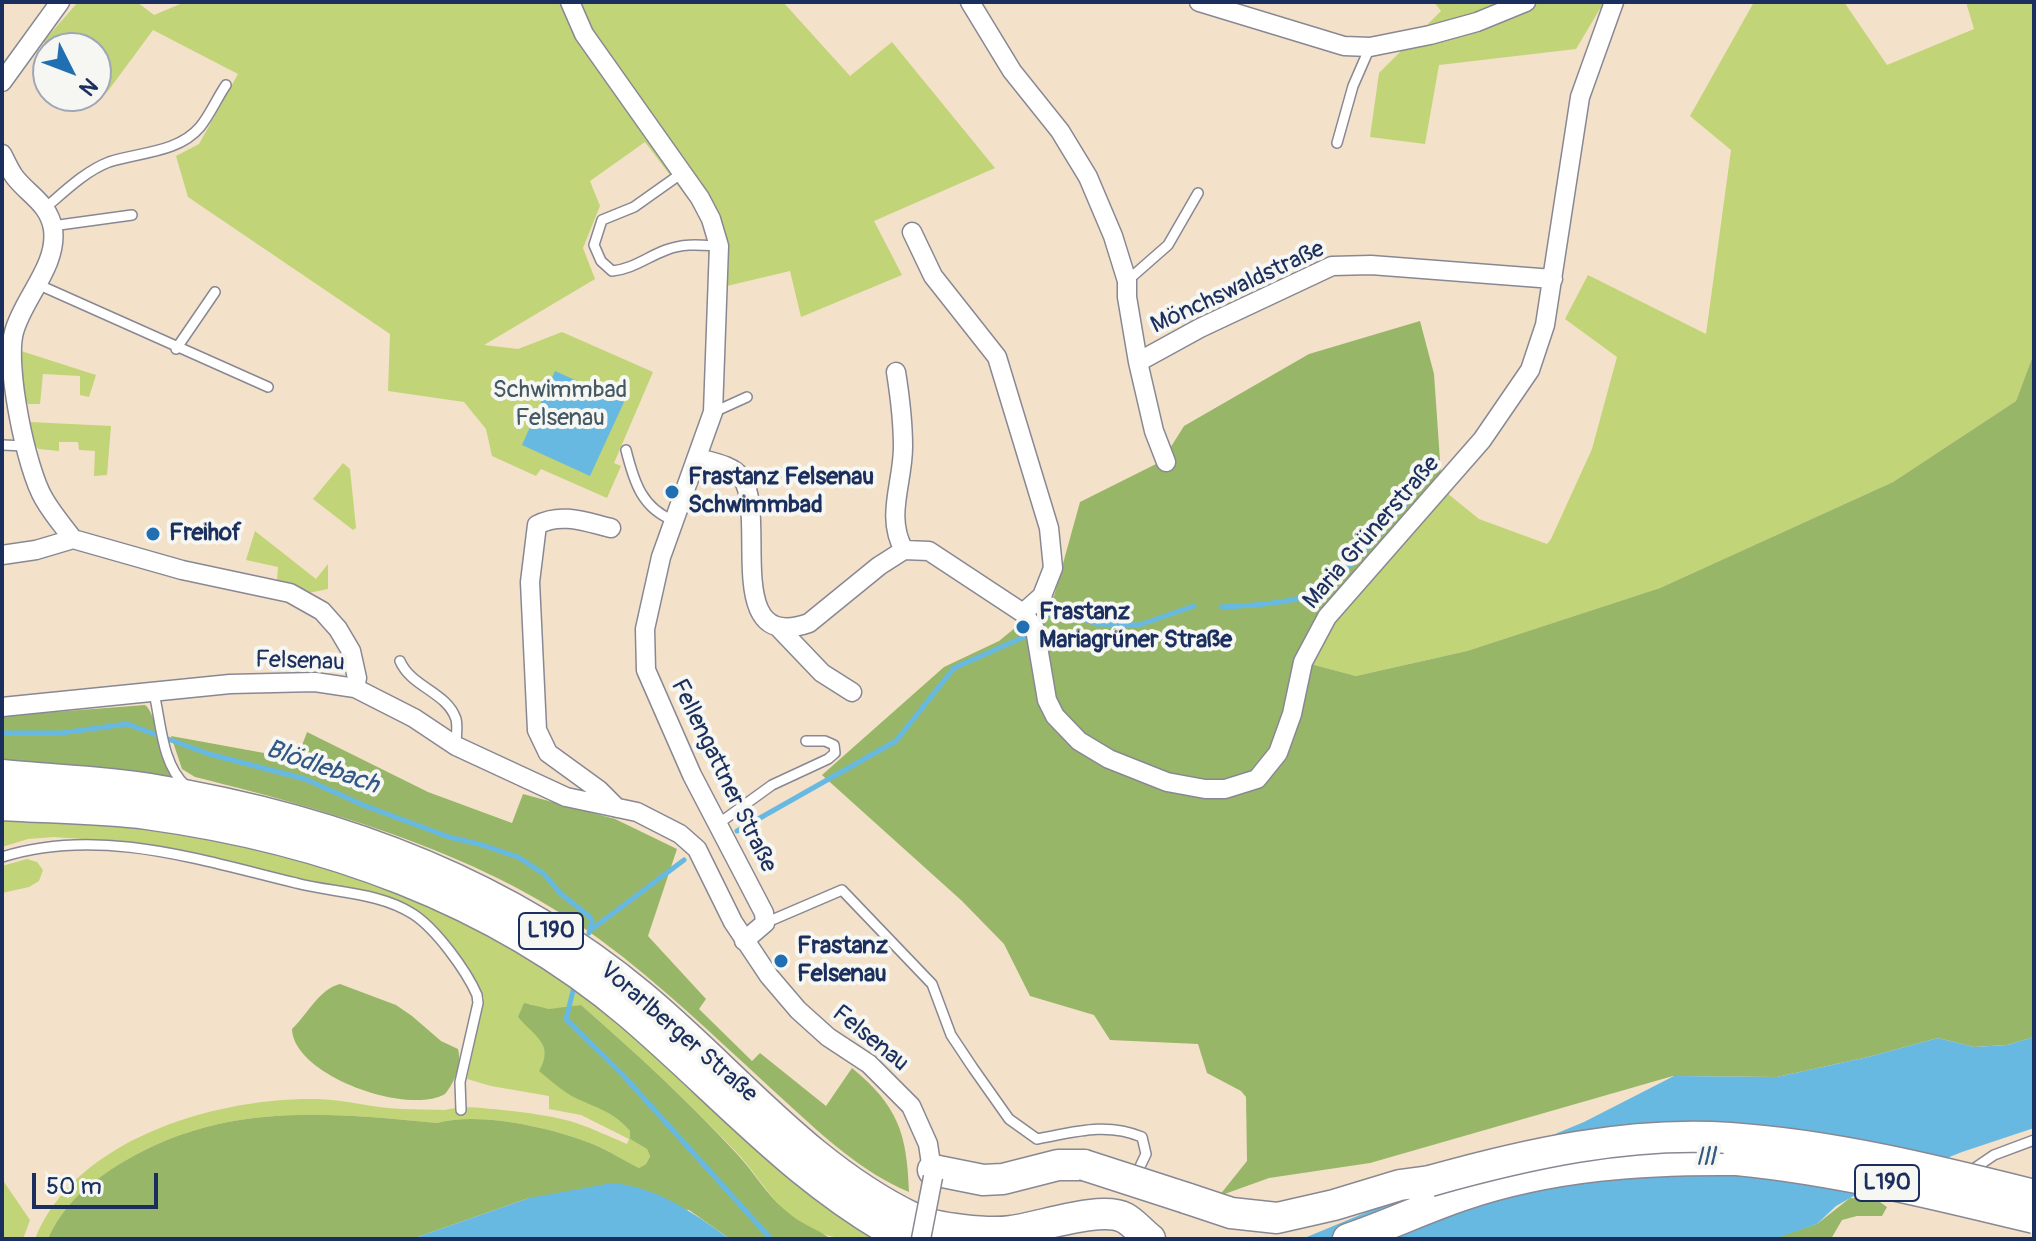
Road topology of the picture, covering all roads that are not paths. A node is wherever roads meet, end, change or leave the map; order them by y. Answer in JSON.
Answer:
{"nodes":[{"id":1,"x":570,"y":2,"type":"edge"},
{"id":2,"x":970,"y":2,"type":"edge"},
{"id":3,"x":1199,"y":2,"type":"edge"},
{"id":4,"x":1526,"y":2,"type":"edge"},
{"id":5,"x":1614,"y":2,"type":"edge"},
{"id":6,"x":51,"y":5,"type":"edge"},
{"id":7,"x":1249,"y":10,"type":"edge"},
{"id":8,"x":1370,"y":47,"type":"junction"},
{"id":9,"x":2,"y":82,"type":"edge"},
{"id":10,"x":226,"y":85,"type":"dead end"},
{"id":11,"x":1337,"y":143,"type":"dead end"},
{"id":12,"x":2,"y":154,"type":"edge"},
{"id":13,"x":682,"y":173,"type":"junction"},
{"id":14,"x":9,"y":182,"type":"edge"},
{"id":15,"x":1198,"y":193,"type":"dead end"},
{"id":16,"x":132,"y":215,"type":"dead end"},
{"id":17,"x":48,"y":218,"type":"junction"},
{"id":18,"x":912,"y":232,"type":"dead end"},
{"id":19,"x":719,"y":246,"type":"junction"},
{"id":20,"x":1553,"y":279,"type":"junction"},
{"id":21,"x":1127,"y":281,"type":"junction"},
{"id":22,"x":37,"y":284,"type":"junction"},
{"id":23,"x":215,"y":292,"type":"dead end"},
{"id":24,"x":176,"y":349,"type":"junction"},
{"id":25,"x":1138,"y":362,"type":"junction"},
{"id":26,"x":896,"y":372,"type":"dead end"},
{"id":27,"x":268,"y":387,"type":"dead end"},
{"id":28,"x":747,"y":397,"type":"dead end"},
{"id":29,"x":713,"y":412,"type":"junction"},
{"id":30,"x":2,"y":445,"type":"edge"},
{"id":31,"x":26,"y":446,"type":"junction"},
{"id":32,"x":626,"y":450,"type":"dead end"},
{"id":33,"x":698,"y":458,"type":"junction"},
{"id":34,"x":1166,"y":462,"type":"dead end"},
{"id":35,"x":675,"y":521,"type":"junction"},
{"id":36,"x":611,"y":528,"type":"dead end"},
{"id":37,"x":73,"y":539,"type":"junction"},
{"id":38,"x":904,"y":550,"type":"junction"},
{"id":39,"x":2,"y":555,"type":"edge"},
{"id":40,"x":1023,"y":613,"type":"junction"},
{"id":41,"x":778,"y":627,"type":"junction"},
{"id":42,"x":400,"y":661,"type":"dead end"},
{"id":43,"x":355,"y":688,"type":"junction"},
{"id":44,"x":852,"y":692,"type":"dead end"},
{"id":45,"x":156,"y":702,"type":"junction"},
{"id":46,"x":2,"y":707,"type":"edge"},
{"id":47,"x":806,"y":741,"type":"dead end"},
{"id":48,"x":456,"y":746,"type":"junction"},
{"id":49,"x":2,"y":775,"type":"edge"},
{"id":50,"x":199,"y":799,"type":"junction"},
{"id":51,"x":2,"y":805,"type":"edge"},
{"id":52,"x":617,"y":808,"type":"junction"},
{"id":53,"x":718,"y":824,"type":"junction"},
{"id":54,"x":2,"y":857,"type":"edge"},
{"id":55,"x":765,"y":923,"type":"junction"},
{"id":56,"x":744,"y":941,"type":"junction"},
{"id":57,"x":461,"y":1110,"type":"dead end"},
{"id":58,"x":2034,"y":1140,"type":"edge"},
{"id":59,"x":933,"y":1173,"type":"junction"},
{"id":60,"x":1133,"y":1180,"type":"junction"},
{"id":61,"x":2034,"y":1192,"type":"edge"},
{"id":62,"x":1970,"y":1198,"type":"junction"},
{"id":63,"x":1352,"y":1217,"type":"edge"},
{"id":64,"x":1953,"y":1218,"type":"dead end"},
{"id":65,"x":2034,"y":1218,"type":"edge"},
{"id":66,"x":1127,"y":1231,"type":"edge"},
{"id":67,"x":905,"y":1239,"type":"edge"},
{"id":68,"x":921,"y":1239,"type":"edge"},
{"id":69,"x":1080,"y":1239,"type":"edge"},
{"id":70,"x":1283,"y":1239,"type":"edge"}],
"edges":[{"from":1,"to":13,"type":"street","name":"Fellengattner Straße"},
{"from":2,"to":21,"type":"street","name":"Mönchswaldstraße"},
{"from":3,"to":7,"type":"street"},
{"from":4,"to":8,"type":"street"},
{"from":5,"to":20,"type":"street","name":"Maria Grünerstraße"},
{"from":6,"to":9,"type":"street"},
{"from":7,"to":8,"type":"street"},
{"from":8,"to":11,"type":"lane"},
{"from":10,"to":17,"type":"lane"},
{"from":12,"to":14,"type":"street"},
{"from":13,"to":19,"type":"street","name":"Fellengattner Straße"},
{"from":13,"to":19,"type":"lane"},
{"from":14,"to":17,"type":"street"},
{"from":15,"to":21,"type":"lane"},
{"from":16,"to":17,"type":"lane"},
{"from":17,"to":22,"type":"street"},
{"from":18,"to":40,"type":"street"},
{"from":19,"to":29,"type":"street","name":"Fellengattner Straße"},
{"from":20,"to":25,"type":"street","name":"Mönchswaldstraße"},
{"from":20,"to":40,"type":"street","name":"Maria Grünerstraße"},
{"from":21,"to":25,"type":"street","name":"Mönchswaldstraße"},
{"from":22,"to":24,"type":"lane"},
{"from":22,"to":31,"type":"street"},
{"from":23,"to":24,"type":"lane"},
{"from":24,"to":27,"type":"lane"},
{"from":25,"to":34,"type":"street","name":"Mönchswaldstraße"},
{"from":26,"to":38,"type":"street"},
{"from":28,"to":29,"type":"lane"},
{"from":29,"to":33,"type":"street","name":"Fellengattner Straße"},
{"from":30,"to":31,"type":"lane"},
{"from":31,"to":37,"type":"street"},
{"from":32,"to":35,"type":"lane"},
{"from":33,"to":35,"type":"street","name":"Fellengattner Straße"},
{"from":33,"to":41,"type":"street"},
{"from":35,"to":53,"type":"street","name":"Fellengattner Straße"},
{"from":36,"to":52,"type":"street","name":"Felsenau"},
{"from":37,"to":39,"type":"street"},
{"from":37,"to":43,"type":"street"},
{"from":38,"to":40,"type":"street"},
{"from":38,"to":41,"type":"street"},
{"from":41,"to":44,"type":"street"},
{"from":42,"to":48,"type":"lane"},
{"from":43,"to":45,"type":"street","name":"Felsenau"},
{"from":43,"to":48,"type":"street","name":"Felsenau"},
{"from":45,"to":46,"type":"street","name":"Felsenau"},
{"from":45,"to":50,"type":"lane"},
{"from":47,"to":53,"type":"lane"},
{"from":48,"to":52,"type":"street","name":"Felsenau"},
{"from":49,"to":50,"type":"main road","name":"Vorarlberger Straße","number":"L190"},
{"from":50,"to":66,"type":"main road","name":"Vorarlberger Straße","number":"L190"},
{"from":51,"to":67,"type":"main road","name":"Vorarlberger Straße","number":"L190"},
{"from":52,"to":56,"type":"street","name":"Felsenau"},
{"from":53,"to":55,"type":"street","name":"Fellengattner Straße"},
{"from":54,"to":57,"type":"lane"},
{"from":55,"to":56,"type":"street"},
{"from":55,"to":60,"type":"lane"},
{"from":56,"to":59,"type":"street","name":"Felsenau"},
{"from":58,"to":62,"type":"lane"},
{"from":59,"to":63,"type":"main road","bridge":true},
{"from":59,"to":68,"type":"street","name":"Felsenau","bridge":true},
{"from":60,"to":66,"type":"main road"},
{"from":60,"to":66,"type":"main road"},
{"from":61,"to":62,"type":"street"},
{"from":61,"to":63,"type":"main road","number":"L190","bridge":true},
{"from":62,"to":64,"type":"street"},
{"from":63,"to":65,"type":"main road","number":"L190","bridge":true},
{"from":63,"to":70,"type":"main road","number":"L190"},
{"from":66,"to":69,"type":"main road"}]}
